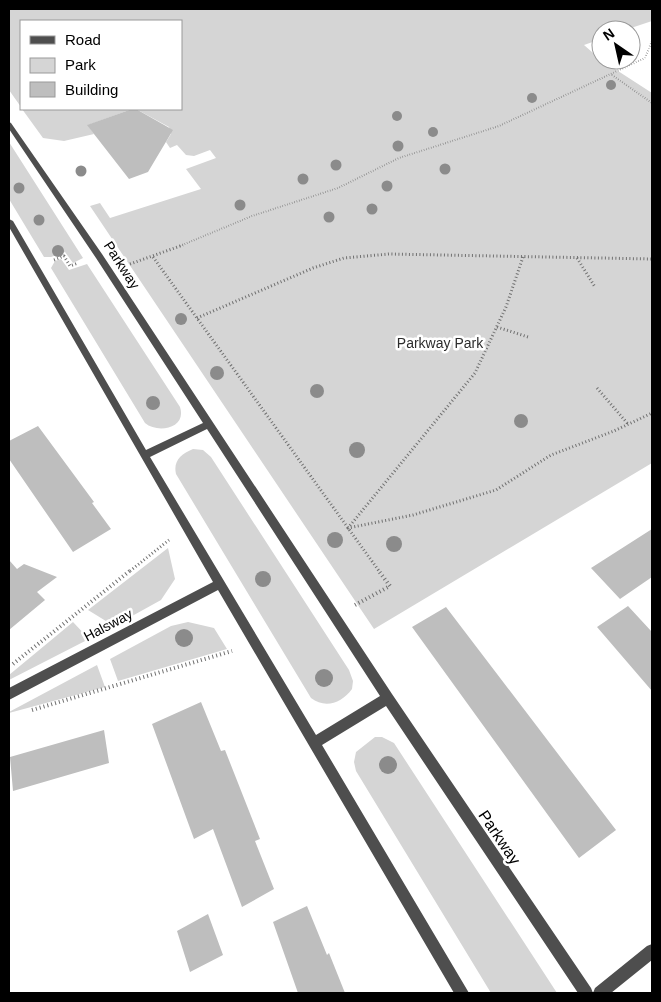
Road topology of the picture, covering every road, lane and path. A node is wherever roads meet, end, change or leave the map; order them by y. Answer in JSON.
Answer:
{"nodes":[{"id":1,"x":652,"y":41,"type":"edge"},
{"id":2,"x":612,"y":75,"type":"junction"},
{"id":3,"x":652,"y":103,"type":"edge"},
{"id":4,"x":9,"y":124,"type":"edge"},
{"id":5,"x":9,"y":221,"type":"edge"},
{"id":6,"x":99,"y":256,"type":"junction"},
{"id":7,"x":153,"y":257,"type":"junction"},
{"id":8,"x":523,"y":257,"type":"junction"},
{"id":9,"x":577,"y":258,"type":"junction"},
{"id":10,"x":652,"y":259,"type":"edge"},
{"id":11,"x":35,"y":267,"type":"junction"},
{"id":12,"x":108,"y":270,"type":"junction"},
{"id":13,"x":595,"y":287,"type":"dead end"},
{"id":14,"x":197,"y":318,"type":"junction"},
{"id":15,"x":497,"y":327,"type":"junction"},
{"id":16,"x":528,"y":338,"type":"dead end"},
{"id":17,"x":596,"y":388,"type":"dead end"},
{"id":18,"x":652,"y":413,"type":"edge"},
{"id":19,"x":209,"y":424,"type":"junction"},
{"id":20,"x":628,"y":424,"type":"junction"},
{"id":21,"x":144,"y":454,"type":"junction"},
{"id":22,"x":187,"y":526,"type":"junction"},
{"id":23,"x":348,"y":528,"type":"junction"},
{"id":24,"x":221,"y":583,"type":"junction"},
{"id":25,"x":335,"y":616,"type":"junction"},
{"id":26,"x":257,"y":644,"type":"junction"},
{"id":27,"x":9,"y":667,"type":"edge"},
{"id":28,"x":9,"y":694,"type":"edge"},
{"id":29,"x":388,"y":698,"type":"junction"},
{"id":30,"x":28,"y":712,"type":"dead end"},
{"id":31,"x":316,"y":743,"type":"junction"},
{"id":32,"x":652,"y":952,"type":"edge"},
{"id":33,"x":462,"y":993,"type":"edge"},
{"id":34,"x":586,"y":993,"type":"edge"},
{"id":35,"x":600,"y":993,"type":"edge"}],
"edges":[{"from":1,"to":2,"type":"path"},
{"from":2,"to":3,"type":"path"},
{"from":2,"to":7,"type":"path"},
{"from":4,"to":6,"type":"street","name":"Parkway"},
{"from":5,"to":11,"type":"street"},
{"from":6,"to":11,"type":"path"},
{"from":6,"to":12,"type":"street","name":"Parkway"},
{"from":7,"to":12,"type":"path"},
{"from":7,"to":14,"type":"path"},
{"from":8,"to":9,"type":"path"},
{"from":8,"to":14,"type":"path"},
{"from":8,"to":15,"type":"path"},
{"from":9,"to":10,"type":"path"},
{"from":9,"to":13,"type":"path"},
{"from":11,"to":21,"type":"street"},
{"from":12,"to":19,"type":"street","name":"Parkway"},
{"from":14,"to":23,"type":"path"},
{"from":15,"to":16,"type":"path"},
{"from":15,"to":23,"type":"path"},
{"from":17,"to":20,"type":"path"},
{"from":18,"to":20,"type":"path"},
{"from":19,"to":21,"type":"street"},
{"from":19,"to":25,"type":"street","name":"Parkway"},
{"from":20,"to":23,"type":"path"},
{"from":21,"to":22,"type":"street"},
{"from":22,"to":24,"type":"street"},
{"from":22,"to":27,"type":"path"},
{"from":23,"to":25,"type":"path"},
{"from":24,"to":26,"type":"street"},
{"from":24,"to":28,"type":"street","name":"Halsway"},
{"from":25,"to":29,"type":"street","name":"Parkway"},
{"from":26,"to":30,"type":"path"},
{"from":26,"to":31,"type":"street"},
{"from":29,"to":31,"type":"street"},
{"from":29,"to":34,"type":"street","name":"Parkway"},
{"from":31,"to":33,"type":"street"},
{"from":32,"to":35,"type":"street"}]}
